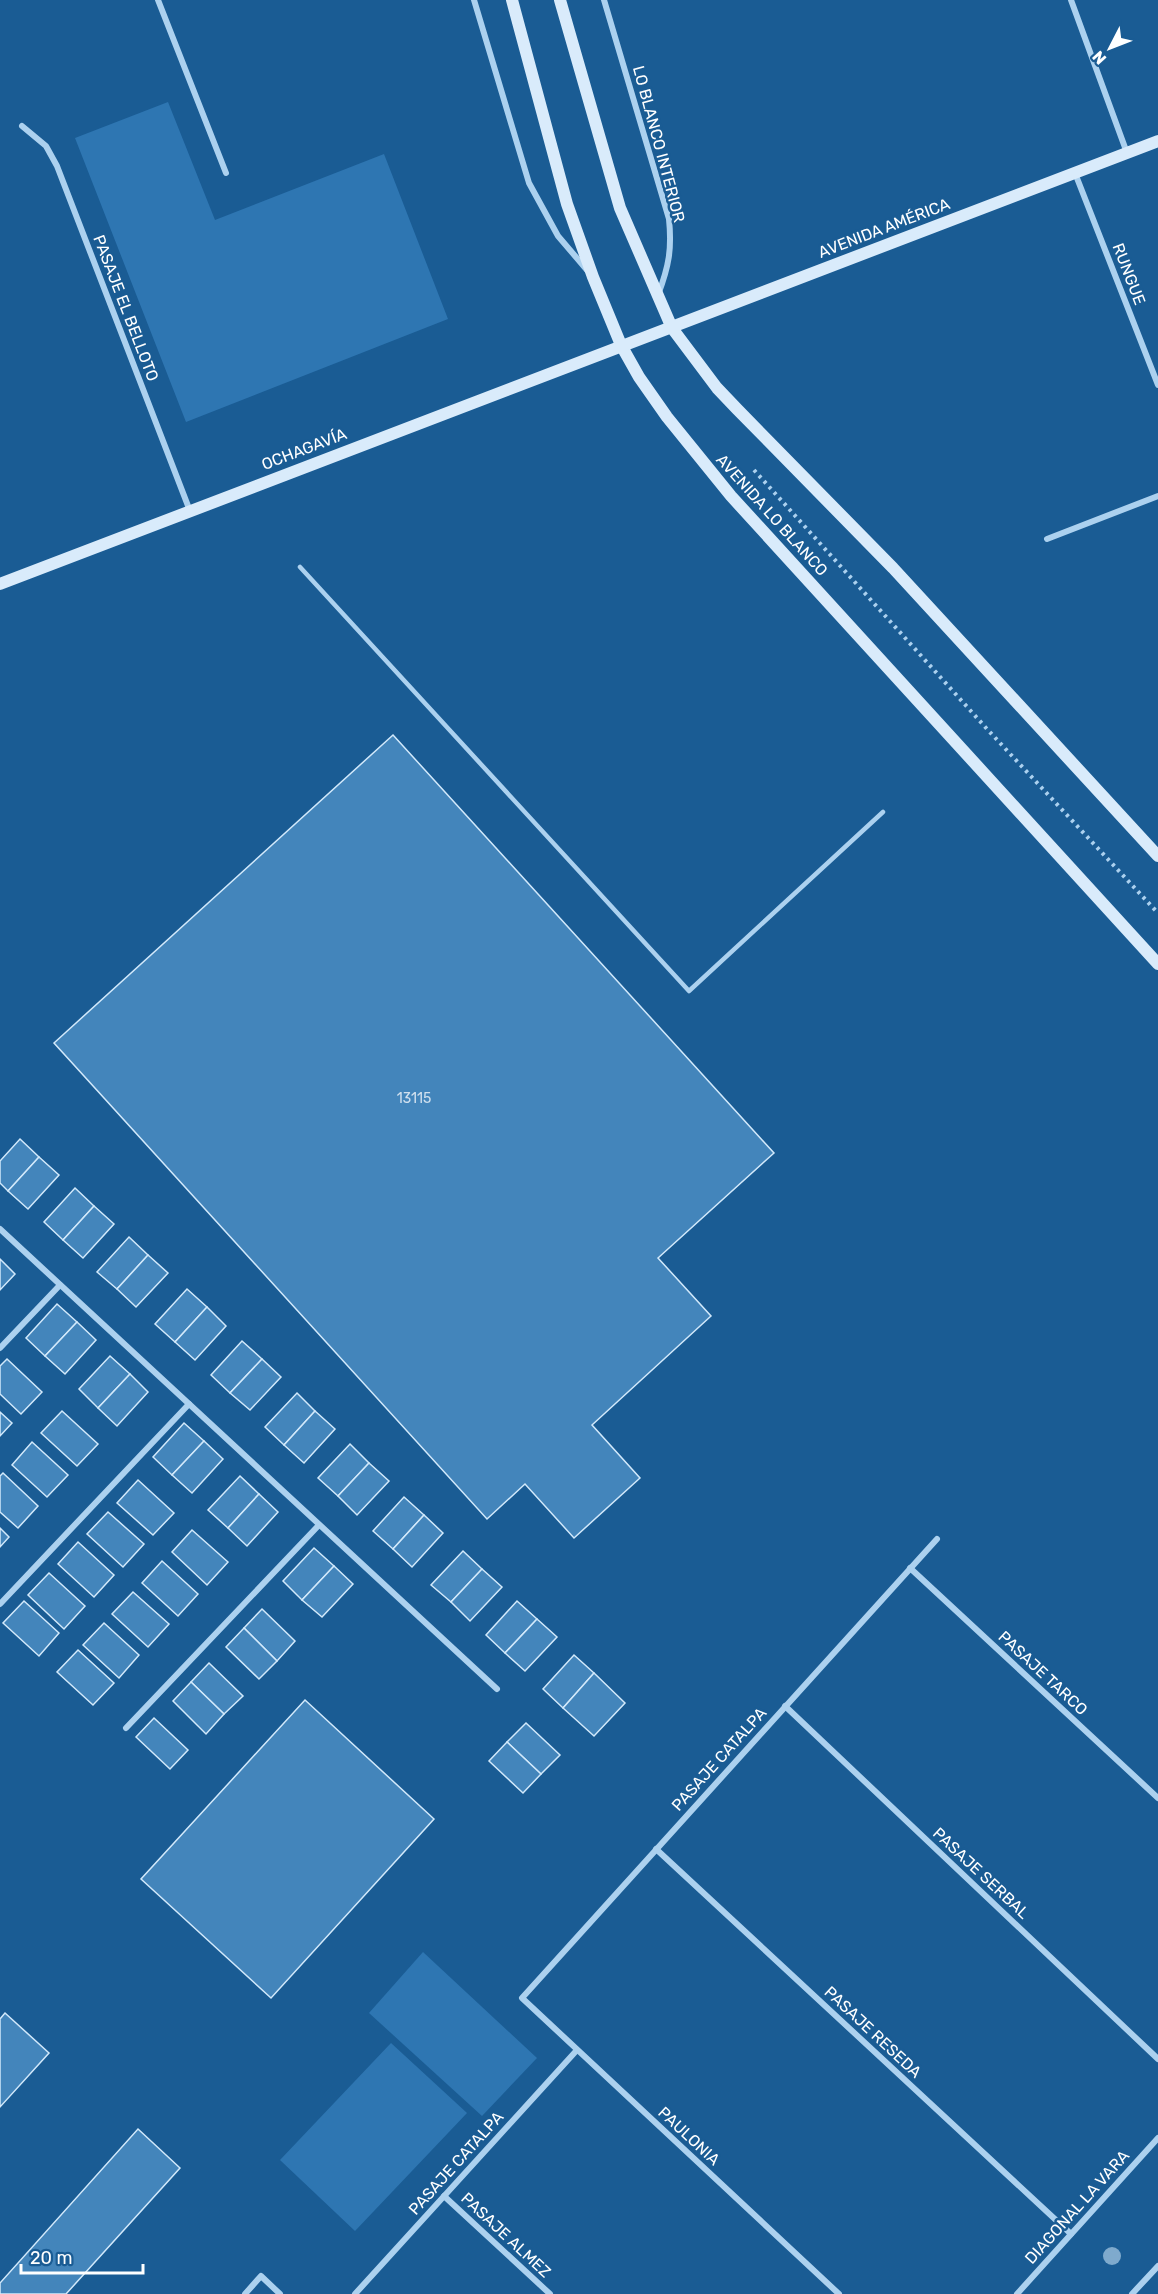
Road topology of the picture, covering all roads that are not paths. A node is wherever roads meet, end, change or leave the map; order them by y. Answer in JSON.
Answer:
{"nodes":[{"id":1,"x":159,"y":0,"type":"edge"},
{"id":2,"x":474,"y":0,"type":"edge"},
{"id":3,"x":512,"y":0,"type":"edge"},
{"id":4,"x":560,"y":0,"type":"edge"},
{"id":5,"x":604,"y":0,"type":"edge"},
{"id":6,"x":1071,"y":0,"type":"edge"},
{"id":7,"x":22,"y":126,"type":"dead end"},
{"id":8,"x":1158,"y":141,"type":"edge"},
{"id":9,"x":1127,"y":153,"type":"junction"},
{"id":10,"x":226,"y":173,"type":"dead end"},
{"id":11,"x":1075,"y":173,"type":"junction"},
{"id":12,"x":593,"y":277,"type":"junction"},
{"id":13,"x":658,"y":296,"type":"junction"},
{"id":14,"x":672,"y":328,"type":"junction"},
{"id":15,"x":621,"y":345,"type":"junction"},
{"id":16,"x":1158,"y":385,"type":"edge"},
{"id":17,"x":1158,"y":496,"type":"edge"},
{"id":18,"x":190,"y":511,"type":"junction"},
{"id":19,"x":1047,"y":539,"type":"dead end"},
{"id":20,"x":300,"y":567,"type":"dead end"},
{"id":21,"x":0,"y":585,"type":"edge"},
{"id":22,"x":884,"y":812,"type":"dead end"},
{"id":23,"x":1158,"y":856,"type":"edge"},
{"id":24,"x":1158,"y":964,"type":"edge"},
{"id":25,"x":0,"y":1229,"type":"edge"},
{"id":26,"x":60,"y":1285,"type":"junction"},
{"id":27,"x":0,"y":1348,"type":"edge"},
{"id":28,"x":189,"y":1404,"type":"junction"},
{"id":29,"x":319,"y":1525,"type":"junction"},
{"id":30,"x":937,"y":1539,"type":"dead end"},
{"id":31,"x":910,"y":1568,"type":"junction"},
{"id":32,"x":0,"y":1604,"type":"edge"},
{"id":33,"x":497,"y":1689,"type":"dead end"},
{"id":34,"x":785,"y":1706,"type":"junction"},
{"id":35,"x":126,"y":1728,"type":"dead end"},
{"id":36,"x":1158,"y":1798,"type":"edge"},
{"id":37,"x":656,"y":1849,"type":"junction"},
{"id":38,"x":522,"y":1998,"type":"joint"},
{"id":39,"x":577,"y":2050,"type":"junction"},
{"id":40,"x":1158,"y":2059,"type":"edge"},
{"id":41,"x":1158,"y":2138,"type":"edge"},
{"id":42,"x":444,"y":2196,"type":"junction"},
{"id":43,"x":1071,"y":2234,"type":"junction"},
{"id":44,"x":1158,"y":2266,"type":"edge"},
{"id":45,"x":245,"y":2294,"type":"edge"},
{"id":46,"x":280,"y":2294,"type":"edge"},
{"id":47,"x":355,"y":2294,"type":"edge"},
{"id":48,"x":550,"y":2294,"type":"edge"},
{"id":49,"x":839,"y":2294,"type":"edge"},
{"id":50,"x":1017,"y":2294,"type":"edge"},
{"id":51,"x":1132,"y":2294,"type":"edge"}],
"edges":[{"from":1,"to":10,"type":"street"},
{"from":2,"to":12,"type":"street"},
{"from":3,"to":12,"type":"main road","name":"AVENIDA LO BLANCO"},
{"from":4,"to":13,"type":"main road"},
{"from":5,"to":13,"type":"street","name":"LO BLANCO INTERIOR"},
{"from":6,"to":9,"type":"street"},
{"from":7,"to":18,"type":"street","name":"PASAJE EL BELLOTO"},
{"from":8,"to":9,"type":"main road","name":"AVENIDA AMÉRICA"},
{"from":9,"to":11,"type":"main road","name":"AVENIDA AMÉRICA"},
{"from":11,"to":14,"type":"main road","name":"AVENIDA AMÉRICA"},
{"from":11,"to":16,"type":"street","name":"RUNGUE"},
{"from":12,"to":15,"type":"main road","name":"AVENIDA LO BLANCO"},
{"from":13,"to":14,"type":"main road"},
{"from":14,"to":15,"type":"main road","name":"AVENIDA AMÉRICA"},
{"from":14,"to":23,"type":"main road"},
{"from":15,"to":18,"type":"main road","name":"OCHAGAVÍA"},
{"from":15,"to":24,"type":"main road","name":"AVENIDA LO BLANCO"},
{"from":17,"to":19,"type":"street"},
{"from":18,"to":21,"type":"main road","name":"OCHAGAVÍA"},
{"from":20,"to":22,"type":"lane"},
{"from":25,"to":26,"type":"street"},
{"from":26,"to":27,"type":"street"},
{"from":26,"to":28,"type":"street"},
{"from":28,"to":29,"type":"street"},
{"from":28,"to":32,"type":"street"},
{"from":29,"to":33,"type":"street"},
{"from":29,"to":35,"type":"street"},
{"from":30,"to":31,"type":"street","name":"PASAJE CATALPA"},
{"from":31,"to":34,"type":"street","name":"PASAJE CATALPA"},
{"from":31,"to":36,"type":"street","name":"PASAJE TARCO"},
{"from":34,"to":37,"type":"street","name":"PASAJE CATALPA"},
{"from":34,"to":40,"type":"street","name":"PASAJE SERBAL"},
{"from":37,"to":38,"type":"street","name":"PASAJE CATALPA"},
{"from":37,"to":43,"type":"street","name":"PASAJE RESEDA"},
{"from":38,"to":39,"type":"street","name":"PAULONIA"},
{"from":39,"to":42,"type":"street","name":"PASAJE CATALPA"},
{"from":39,"to":49,"type":"street","name":"PAULONIA"},
{"from":41,"to":43,"type":"street","name":"DIAGONAL LA VARA"},
{"from":42,"to":47,"type":"street","name":"PASAJE CATALPA"},
{"from":42,"to":48,"type":"street","name":"PASAJE ALMEZ"},
{"from":43,"to":50,"type":"street","name":"DIAGONAL LA VARA"},
{"from":44,"to":51,"type":"street"},
{"from":45,"to":46,"type":"street"}]}
